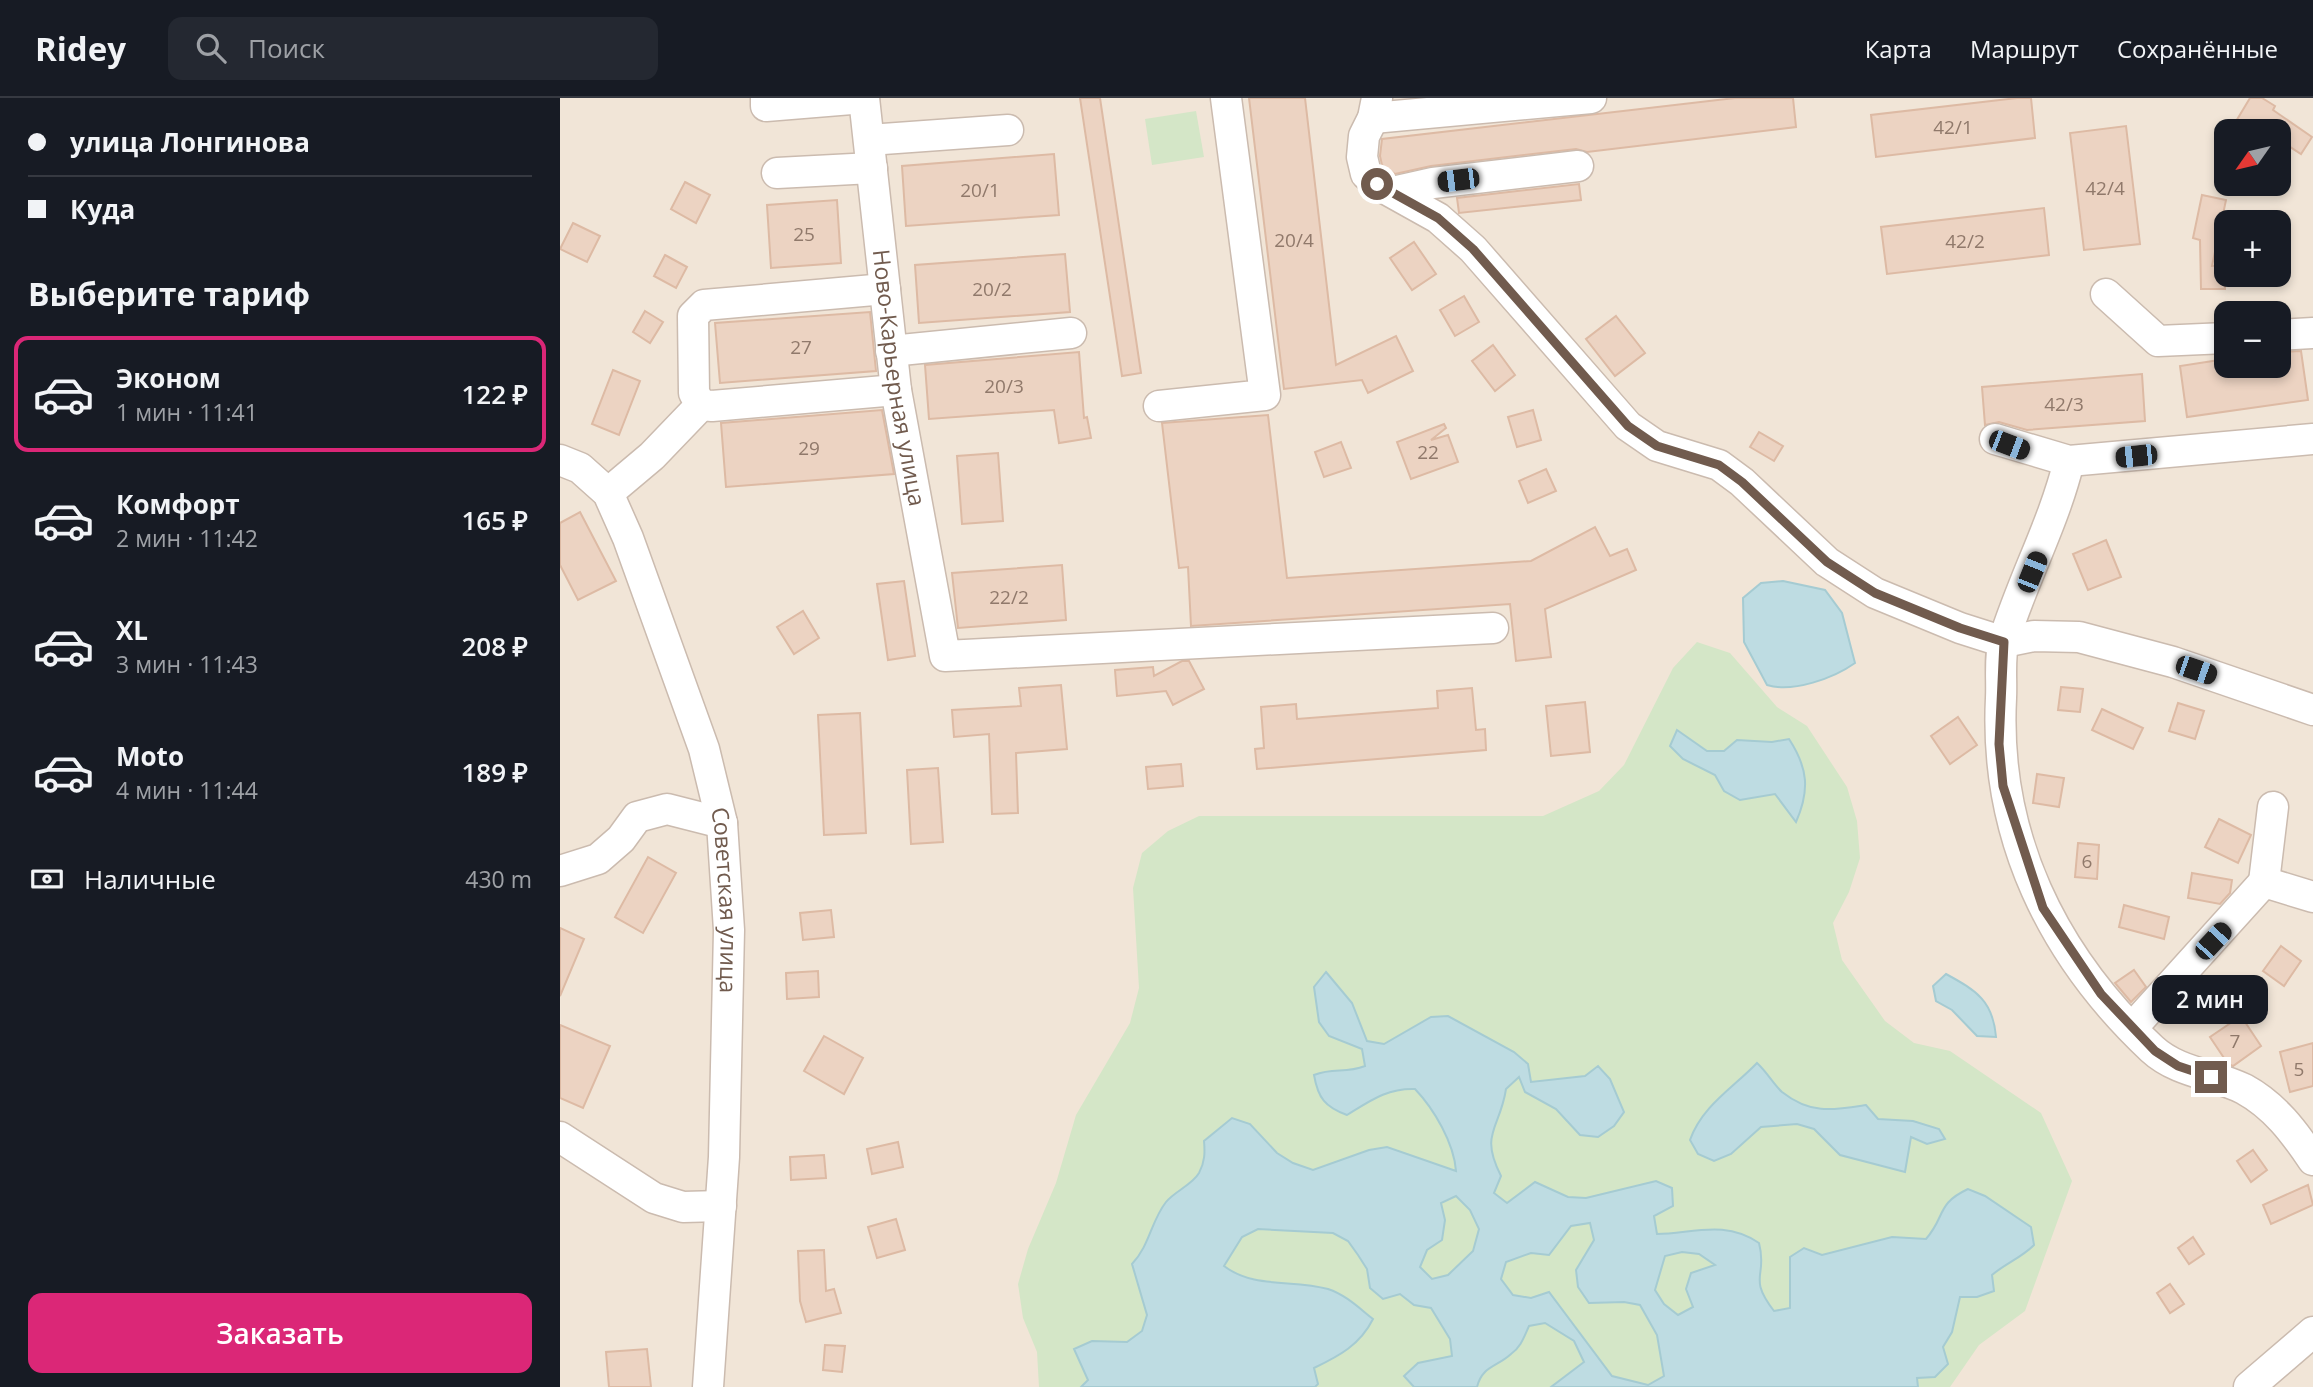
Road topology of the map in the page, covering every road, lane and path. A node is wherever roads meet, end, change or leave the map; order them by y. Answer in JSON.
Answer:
{"nodes":[{"id":1,"x":766,"y":98,"type":"edge"},
{"id":2,"x":864,"y":98,"type":"edge"},
{"id":3,"x":1226,"y":98,"type":"edge"},
{"id":4,"x":1591,"y":98,"type":"edge"},
{"id":5,"x":1375,"y":108,"type":"edge"},
{"id":6,"x":1008,"y":130,"type":"dead end"},
{"id":7,"x":870,"y":154,"type":"junction"},
{"id":8,"x":1578,"y":166,"type":"dead end"},
{"id":9,"x":777,"y":173,"type":"dead end"},
{"id":10,"x":1392,"y":192,"type":"junction"},
{"id":11,"x":885,"y":289,"type":"junction"},
{"id":12,"x":2106,"y":294,"type":"dead end"},
{"id":13,"x":1070,"y":333,"type":"dead end"},
{"id":14,"x":2313,"y":333,"type":"edge"},
{"id":15,"x":2291,"y":334,"type":"edge"},
{"id":16,"x":2214,"y":339,"type":"edge"},
{"id":17,"x":891,"y":351,"type":"junction"},
{"id":18,"x":896,"y":390,"type":"junction"},
{"id":19,"x":701,"y":405,"type":"junction"},
{"id":20,"x":1159,"y":405,"type":"dead end"},
{"id":21,"x":1995,"y":439,"type":"dead end"},
{"id":22,"x":2313,"y":439,"type":"edge"},
{"id":23,"x":560,"y":460,"type":"edge"},
{"id":24,"x":2069,"y":461,"type":"junction"},
{"id":25,"x":608,"y":493,"type":"junction"},
{"id":26,"x":1493,"y":628,"type":"dead end"},
{"id":27,"x":2004,"y":642,"type":"junction"},
{"id":28,"x":2313,"y":710,"type":"edge"},
{"id":29,"x":2273,"y":807,"type":"dead end"},
{"id":30,"x":722,"y":823,"type":"junction"},
{"id":31,"x":560,"y":872,"type":"edge"},
{"id":32,"x":2264,"y":882,"type":"junction"},
{"id":33,"x":2313,"y":897,"type":"edge"},
{"id":34,"x":2132,"y":1028,"type":"junction"},
{"id":35,"x":560,"y":1137,"type":"edge"},
{"id":36,"x":2313,"y":1160,"type":"edge"},
{"id":37,"x":721,"y":1206,"type":"junction"},
{"id":38,"x":2313,"y":1332,"type":"edge"},
{"id":39,"x":708,"y":1387,"type":"edge"},
{"id":40,"x":2249,"y":1387,"type":"edge"}],
"edges":[{"from":1,"to":2,"type":"street"},
{"from":2,"to":7,"type":"street","name":"Ново-Карьерная улица"},
{"from":3,"to":20,"type":"street"},
{"from":4,"to":5,"type":"street"},
{"from":5,"to":10,"type":"street"},
{"from":6,"to":7,"type":"street"},
{"from":7,"to":9,"type":"street"},
{"from":7,"to":11,"type":"street","name":"Ново-Карьерная улица"},
{"from":8,"to":10,"type":"street"},
{"from":10,"to":27,"type":"street"},
{"from":11,"to":17,"type":"street","name":"Ново-Карьерная улица"},
{"from":11,"to":19,"type":"street"},
{"from":12,"to":16,"type":"street"},
{"from":13,"to":17,"type":"street"},
{"from":14,"to":15,"type":"street"},
{"from":17,"to":18,"type":"street","name":"Ново-Карьерная улица"},
{"from":18,"to":19,"type":"street"},
{"from":18,"to":26,"type":"street","name":"Ново-Карьерная улица"},
{"from":19,"to":25,"type":"street"},
{"from":21,"to":24,"type":"street"},
{"from":22,"to":24,"type":"street"},
{"from":23,"to":25,"type":"street","name":"Советская улица"},
{"from":24,"to":27,"type":"street"},
{"from":25,"to":30,"type":"street","name":"Советская улица"},
{"from":27,"to":28,"type":"street"},
{"from":27,"to":34,"type":"street"},
{"from":29,"to":32,"type":"street"},
{"from":30,"to":31,"type":"street"},
{"from":30,"to":37,"type":"street","name":"Советская улица"},
{"from":32,"to":33,"type":"street"},
{"from":32,"to":34,"type":"street"},
{"from":34,"to":36,"type":"street"},
{"from":35,"to":37,"type":"street"},
{"from":37,"to":39,"type":"street","name":"Советская улица"},
{"from":38,"to":40,"type":"street"}]}
